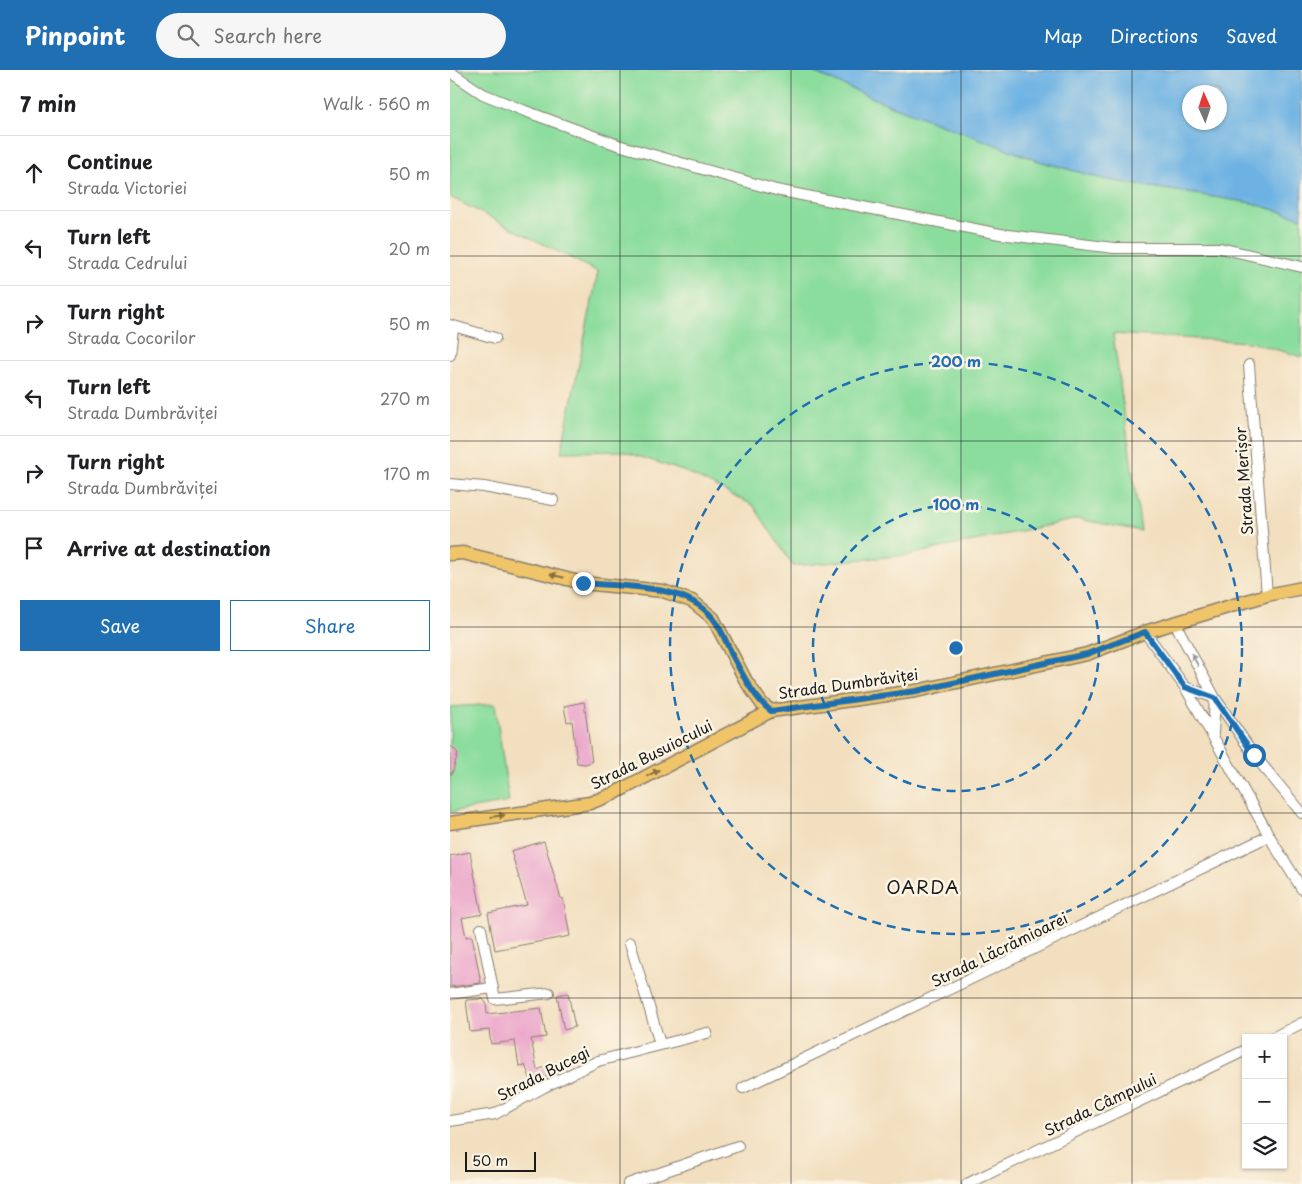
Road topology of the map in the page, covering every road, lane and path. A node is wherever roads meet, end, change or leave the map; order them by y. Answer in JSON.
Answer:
{"nodes":[{"id":1,"x":450,"y":72,"type":"edge"},
{"id":2,"x":1302,"y":267,"type":"edge"},
{"id":3,"x":452,"y":326,"type":"edge"},
{"id":4,"x":495,"y":338,"type":"dead end"},
{"id":5,"x":450,"y":355,"type":"edge"},
{"id":6,"x":1249,"y":365,"type":"dead end"},
{"id":7,"x":450,"y":484,"type":"edge"},
{"id":8,"x":553,"y":500,"type":"dead end"},
{"id":9,"x":450,"y":554,"type":"edge"},
{"id":10,"x":1302,"y":588,"type":"edge"},
{"id":11,"x":1267,"y":595,"type":"junction"},
{"id":12,"x":1176,"y":623,"type":"junction"},
{"id":13,"x":1145,"y":632,"type":"junction"},
{"id":14,"x":1185,"y":687,"type":"junction"},
{"id":15,"x":1215,"y":698,"type":"junction"},
{"id":16,"x":771,"y":711,"type":"junction"},
{"id":17,"x":1213,"y":733,"type":"junction"},
{"id":18,"x":1302,"y":813,"type":"edge"},
{"id":19,"x":450,"y":822,"type":"edge"},
{"id":20,"x":1269,"y":836,"type":"junction"},
{"id":21,"x":1302,"y":889,"type":"edge"},
{"id":22,"x":481,"y":929,"type":"dead end"},
{"id":23,"x":630,"y":943,"type":"dead end"},
{"id":24,"x":492,"y":988,"type":"junction"},
{"id":25,"x":549,"y":993,"type":"dead end"},
{"id":26,"x":450,"y":994,"type":"edge"},
{"id":27,"x":1302,"y":1023,"type":"edge"},
{"id":28,"x":707,"y":1033,"type":"dead end"},
{"id":29,"x":1280,"y":1034,"type":"edge"},
{"id":30,"x":660,"y":1044,"type":"junction"},
{"id":31,"x":1242,"y":1052,"type":"edge"},
{"id":32,"x":743,"y":1088,"type":"dead end"},
{"id":33,"x":450,"y":1121,"type":"edge"},
{"id":34,"x":738,"y":1146,"type":"dead end"},
{"id":35,"x":628,"y":1184,"type":"edge"},
{"id":36,"x":967,"y":1184,"type":"edge"}],
"edges":[{"from":1,"to":2,"type":"street"},
{"from":3,"to":4,"type":"street"},
{"from":3,"to":5,"type":"street"},
{"from":6,"to":11,"type":"street","name":"Strada Merișor"},
{"from":7,"to":8,"type":"street"},
{"from":16,"to":9,"type":"main road","name":"Strada Dumbrăviței","one_way":true},
{"from":10,"to":11,"type":"main road","name":"Strada Dumbrăviței"},
{"from":11,"to":12,"type":"main road","name":"Strada Dumbrăviței"},
{"from":12,"to":13,"type":"main road","name":"Strada Dumbrăviței"},
{"from":15,"to":12,"type":"street","one_way":true},
{"from":13,"to":14,"type":"street"},
{"from":13,"to":16,"type":"main road","name":"Strada Dumbrăviței"},
{"from":14,"to":15,"type":"street"},
{"from":14,"to":17,"type":"street"},
{"from":15,"to":17,"type":"street"},
{"from":15,"to":18,"type":"street"},
{"from":19,"to":16,"type":"main road","name":"Strada Busuiocului","one_way":true},
{"from":17,"to":20,"type":"street"},
{"from":20,"to":21,"type":"street"},
{"from":20,"to":32,"type":"street","name":"Strada Lăcrămioarei"},
{"from":22,"to":24,"type":"street"},
{"from":23,"to":30,"type":"street"},
{"from":24,"to":25,"type":"street"},
{"from":24,"to":26,"type":"street"},
{"from":27,"to":29,"type":"street"},
{"from":28,"to":30,"type":"street","name":"Strada Bucegi"},
{"from":30,"to":33,"type":"street","name":"Strada Bucegi"},
{"from":31,"to":36,"type":"street","name":"Strada Câmpului"},
{"from":34,"to":35,"type":"street"}]}
